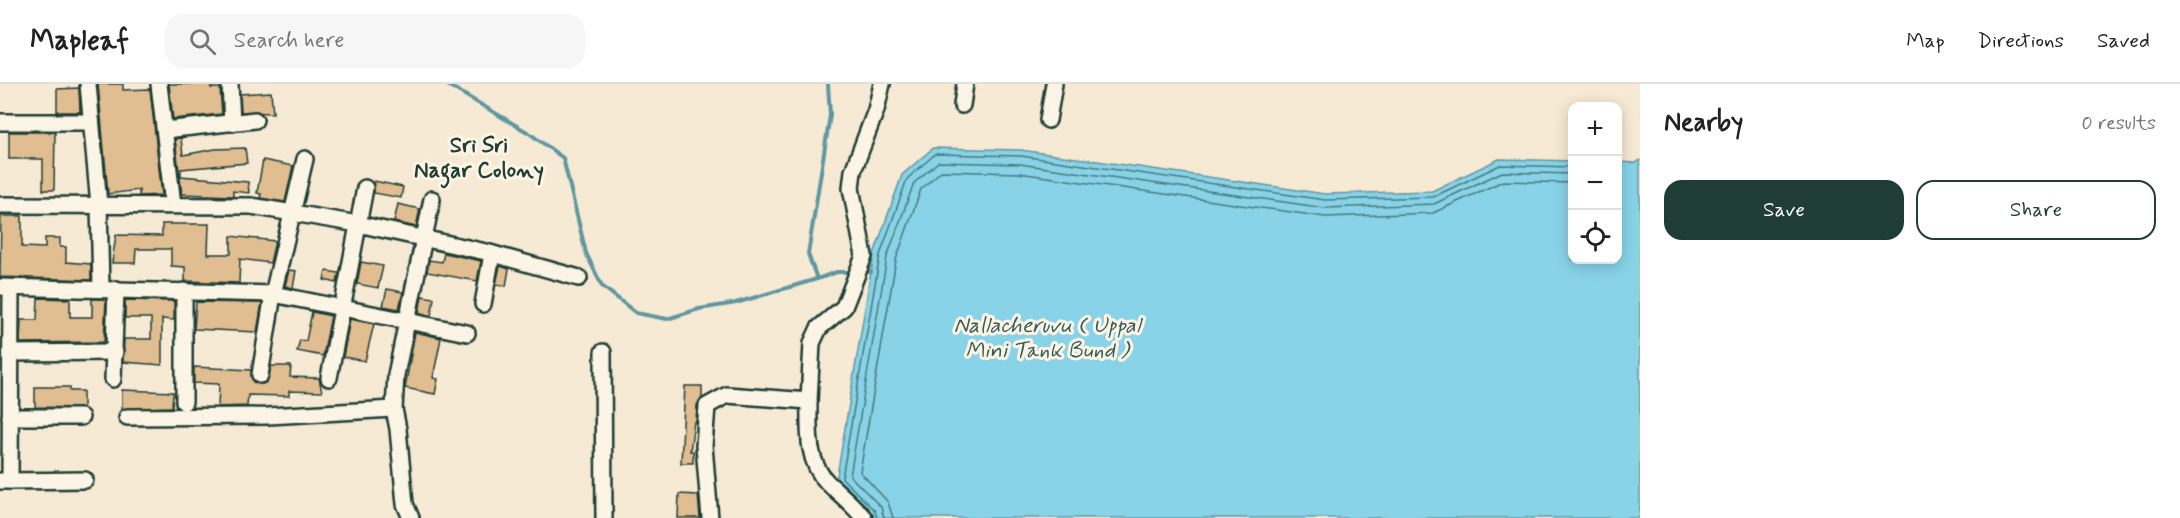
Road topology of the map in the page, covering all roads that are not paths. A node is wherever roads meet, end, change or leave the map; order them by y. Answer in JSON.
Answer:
{"nodes":[{"id":1,"x":88,"y":84,"type":"edge"},
{"id":2,"x":159,"y":84,"type":"edge"},
{"id":3,"x":230,"y":84,"type":"edge"},
{"id":4,"x":882,"y":84,"type":"edge"},
{"id":5,"x":965,"y":84,"type":"edge"},
{"id":6,"x":1054,"y":84,"type":"edge"},
{"id":7,"x":962,"y":105,"type":"dead end"},
{"id":8,"x":255,"y":120,"type":"dead end"},
{"id":9,"x":1048,"y":120,"type":"dead end"},
{"id":10,"x":0,"y":122,"type":"edge"},
{"id":11,"x":91,"y":122,"type":"junction"},
{"id":12,"x":232,"y":123,"type":"junction"},
{"id":13,"x":165,"y":130,"type":"junction"},
{"id":14,"x":305,"y":159,"type":"dead end"},
{"id":15,"x":364,"y":189,"type":"dead end"},
{"id":16,"x":432,"y":199,"type":"dead end"},
{"id":17,"x":99,"y":204,"type":"junction"},
{"id":18,"x":0,"y":205,"type":"edge"},
{"id":19,"x":173,"y":206,"type":"junction"},
{"id":20,"x":293,"y":213,"type":"junction"},
{"id":21,"x":358,"y":224,"type":"junction"},
{"id":22,"x":423,"y":239,"type":"junction"},
{"id":23,"x":492,"y":254,"type":"junction"},
{"id":24,"x":579,"y":278,"type":"dead end"},
{"id":25,"x":6,"y":287,"type":"edge"},
{"id":26,"x":109,"y":289,"type":"junction"},
{"id":27,"x":184,"y":291,"type":"junction"},
{"id":28,"x":273,"y":294,"type":"junction"},
{"id":29,"x":483,"y":304,"type":"dead end"},
{"id":30,"x":341,"y":309,"type":"junction"},
{"id":31,"x":406,"y":321,"type":"junction"},
{"id":32,"x":467,"y":333,"type":"dead end"},
{"id":33,"x":11,"y":352,"type":"junction"},
{"id":34,"x":115,"y":352,"type":"junction"},
{"id":35,"x":603,"y":352,"type":"dead end"},
{"id":36,"x":260,"y":375,"type":"dead end"},
{"id":37,"x":329,"y":378,"type":"dead end"},
{"id":38,"x":113,"y":379,"type":"dead end"},
{"id":39,"x":809,"y":401,"type":"junction"},
{"id":40,"x":184,"y":402,"type":"dead end"},
{"id":41,"x":394,"y":410,"type":"junction"},
{"id":42,"x":10,"y":417,"type":"junction"},
{"id":43,"x":81,"y":417,"type":"dead end"},
{"id":44,"x":127,"y":417,"type":"dead end"},
{"id":45,"x":85,"y":480,"type":"dead end"},
{"id":46,"x":5,"y":481,"type":"edge"},
{"id":47,"x":411,"y":518,"type":"edge"},
{"id":48,"x":604,"y":518,"type":"edge"},
{"id":49,"x":710,"y":518,"type":"edge"},
{"id":50,"x":864,"y":518,"type":"edge"}],
"edges":[{"from":1,"to":11,"type":"street"},
{"from":2,"to":13,"type":"street"},
{"from":3,"to":12,"type":"street"},
{"from":4,"to":39,"type":"street"},
{"from":5,"to":7,"type":"street"},
{"from":6,"to":9,"type":"street"},
{"from":8,"to":12,"type":"street"},
{"from":10,"to":11,"type":"street"},
{"from":11,"to":17,"type":"street"},
{"from":12,"to":13,"type":"street"},
{"from":13,"to":19,"type":"street"},
{"from":14,"to":20,"type":"street"},
{"from":15,"to":21,"type":"street"},
{"from":16,"to":22,"type":"street"},
{"from":17,"to":18,"type":"street"},
{"from":17,"to":19,"type":"street"},
{"from":17,"to":26,"type":"street"},
{"from":19,"to":20,"type":"street"},
{"from":20,"to":21,"type":"street"},
{"from":20,"to":28,"type":"street"},
{"from":21,"to":22,"type":"street"},
{"from":21,"to":30,"type":"street"},
{"from":22,"to":23,"type":"street"},
{"from":22,"to":31,"type":"street"},
{"from":23,"to":24,"type":"street"},
{"from":23,"to":29,"type":"street"},
{"from":25,"to":26,"type":"street"},
{"from":25,"to":33,"type":"street"},
{"from":26,"to":27,"type":"street"},
{"from":26,"to":34,"type":"street"},
{"from":27,"to":28,"type":"street"},
{"from":27,"to":40,"type":"street"},
{"from":28,"to":30,"type":"street"},
{"from":28,"to":36,"type":"street"},
{"from":30,"to":31,"type":"street"},
{"from":30,"to":37,"type":"street"},
{"from":31,"to":32,"type":"street"},
{"from":31,"to":41,"type":"street"},
{"from":33,"to":34,"type":"street"},
{"from":33,"to":42,"type":"street"},
{"from":34,"to":38,"type":"street"},
{"from":35,"to":48,"type":"street"},
{"from":39,"to":49,"type":"street"},
{"from":39,"to":50,"type":"street"},
{"from":41,"to":44,"type":"street"},
{"from":41,"to":47,"type":"street"},
{"from":42,"to":43,"type":"street"},
{"from":42,"to":46,"type":"street"},
{"from":45,"to":46,"type":"street"}]}
